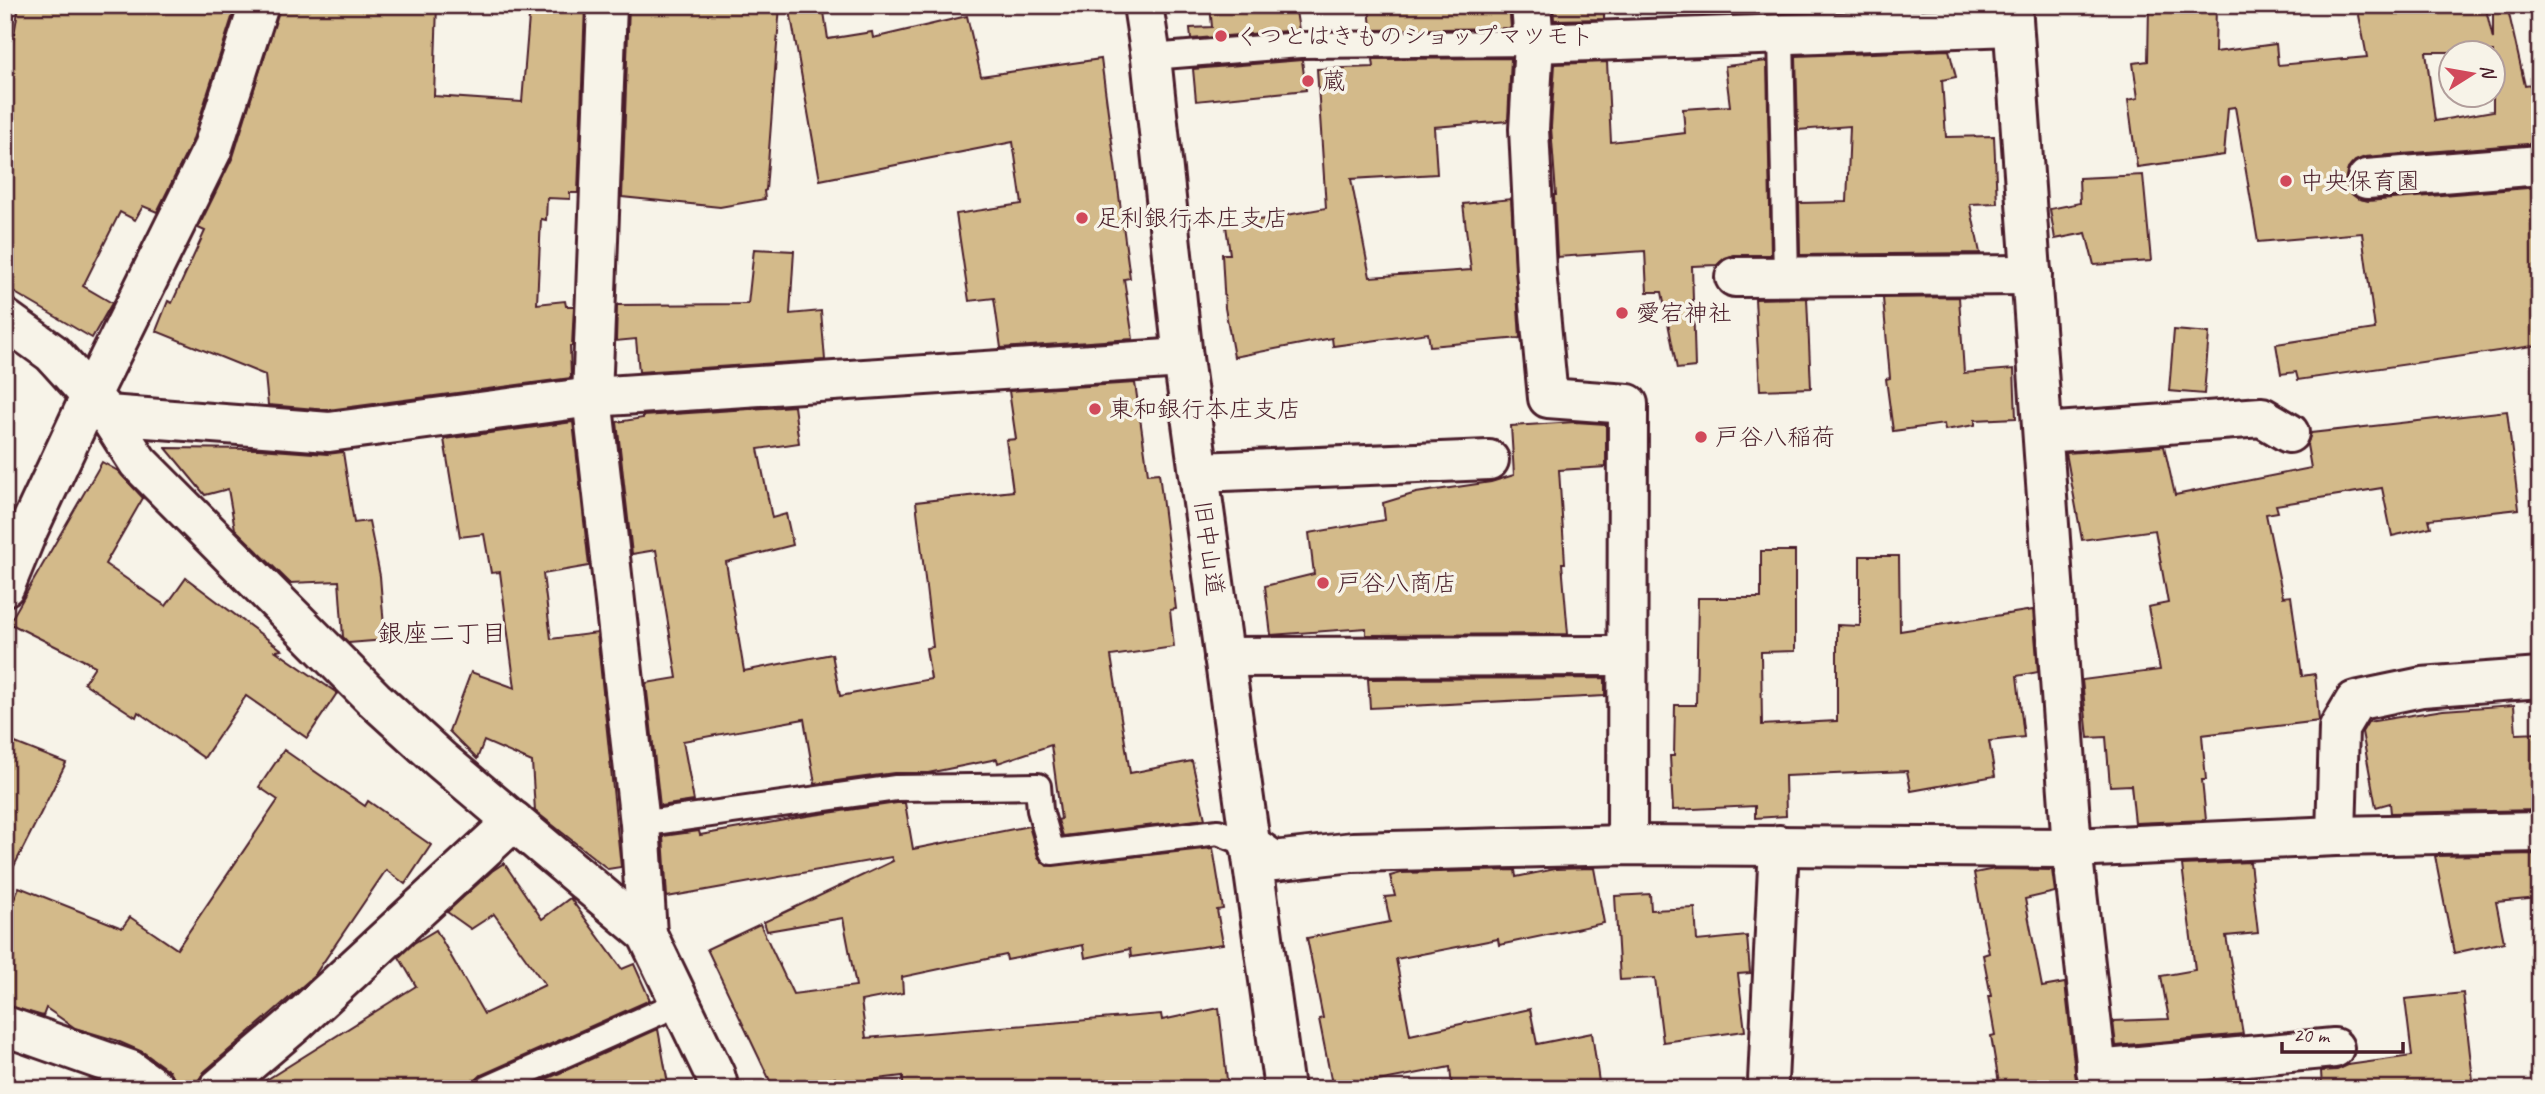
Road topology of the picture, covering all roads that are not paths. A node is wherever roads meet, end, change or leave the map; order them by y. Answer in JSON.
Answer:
{"nodes":[{"id":1,"x":259,"y":5,"type":"edge"},
{"id":2,"x":607,"y":5,"type":"edge"},
{"id":3,"x":1143,"y":5,"type":"edge"},
{"id":4,"x":1531,"y":5,"type":"edge"},
{"id":5,"x":2013,"y":16,"type":"edge"},
{"id":6,"x":1781,"y":35,"type":"junction"},
{"id":7,"x":1534,"y":43,"type":"junction"},
{"id":8,"x":1151,"y":57,"type":"junction"},
{"id":9,"x":2540,"y":165,"type":"edge"},
{"id":10,"x":2367,"y":178,"type":"dead end"},
{"id":11,"x":2032,"y":275,"type":"junction"},
{"id":12,"x":1786,"y":276,"type":"junction"},
{"id":13,"x":1735,"y":277,"type":"dead end"},
{"id":14,"x":5,"y":319,"type":"edge"},
{"id":15,"x":1183,"y":358,"type":"junction"},
{"id":16,"x":592,"y":397,"type":"junction"},
{"id":17,"x":99,"y":405,"type":"junction"},
{"id":18,"x":2043,"y":433,"type":"junction"},
{"id":19,"x":2289,"y":433,"type":"dead end"},
{"id":20,"x":1489,"y":460,"type":"dead end"},
{"id":21,"x":1199,"y":472,"type":"junction"},
{"id":22,"x":5,"y":586,"type":"edge"},
{"id":23,"x":1627,"y":656,"type":"junction"},
{"id":24,"x":1224,"y":657,"type":"junction"},
{"id":25,"x":2540,"y":678,"type":"edge"},
{"id":26,"x":514,"y":821,"type":"junction"},
{"id":27,"x":640,"y":824,"type":"junction"},
{"id":28,"x":2540,"y":832,"type":"edge"},
{"id":29,"x":2336,"y":836,"type":"junction"},
{"id":30,"x":1249,"y":844,"type":"junction"},
{"id":31,"x":1627,"y":845,"type":"junction"},
{"id":32,"x":1779,"y":845,"type":"junction"},
{"id":33,"x":2073,"y":848,"type":"junction"},
{"id":34,"x":647,"y":934,"type":"junction"},
{"id":35,"x":680,"y":1003,"type":"junction"},
{"id":36,"x":5,"y":1026,"type":"edge"},
{"id":37,"x":2334,"y":1048,"type":"dead end"},
{"id":38,"x":2098,"y":1079,"type":"edge"},
{"id":39,"x":1768,"y":1082,"type":"dead end"},
{"id":40,"x":713,"y":1084,"type":"edge"},
{"id":41,"x":156,"y":1089,"type":"edge"},
{"id":42,"x":218,"y":1089,"type":"edge"},
{"id":43,"x":487,"y":1089,"type":"edge"},
{"id":44,"x":1284,"y":1089,"type":"edge"}],
"edges":[{"from":1,"to":17,"type":"street"},
{"from":2,"to":16,"type":"street"},
{"from":3,"to":8,"type":"street","name":"旧中山道"},
{"from":4,"to":7,"type":"street"},
{"from":5,"to":6,"type":"street"},
{"from":5,"to":11,"type":"street"},
{"from":6,"to":7,"type":"street"},
{"from":6,"to":12,"type":"lane"},
{"from":7,"to":8,"type":"lane"},
{"from":7,"to":23,"type":"street"},
{"from":8,"to":15,"type":"street","name":"旧中山道"},
{"from":9,"to":10,"type":"street"},
{"from":11,"to":12,"type":"street"},
{"from":11,"to":18,"type":"street"},
{"from":12,"to":13,"type":"street"},
{"from":14,"to":17,"type":"street"},
{"from":15,"to":16,"type":"street"},
{"from":15,"to":21,"type":"street","name":"旧中山道"},
{"from":16,"to":17,"type":"street"},
{"from":16,"to":27,"type":"street"},
{"from":17,"to":22,"type":"street"},
{"from":17,"to":26,"type":"street"},
{"from":18,"to":19,"type":"street"},
{"from":18,"to":33,"type":"street"},
{"from":20,"to":21,"type":"street"},
{"from":21,"to":24,"type":"street","name":"旧中山道"},
{"from":23,"to":24,"type":"street"},
{"from":23,"to":31,"type":"street"},
{"from":24,"to":30,"type":"street","name":"旧中山道"},
{"from":25,"to":29,"type":"street"},
{"from":26,"to":34,"type":"street"},
{"from":26,"to":42,"type":"street"},
{"from":27,"to":30,"type":"lane"},
{"from":27,"to":34,"type":"street"},
{"from":28,"to":29,"type":"street"},
{"from":29,"to":33,"type":"street"},
{"from":30,"to":31,"type":"street"},
{"from":30,"to":44,"type":"street","name":"旧中山道"},
{"from":31,"to":32,"type":"street"},
{"from":32,"to":33,"type":"street"},
{"from":32,"to":39,"type":"street"},
{"from":33,"to":38,"type":"street"},
{"from":34,"to":35,"type":"street"},
{"from":35,"to":40,"type":"street"},
{"from":35,"to":43,"type":"lane"},
{"from":36,"to":41,"type":"street"},
{"from":37,"to":38,"type":"street"}]}
